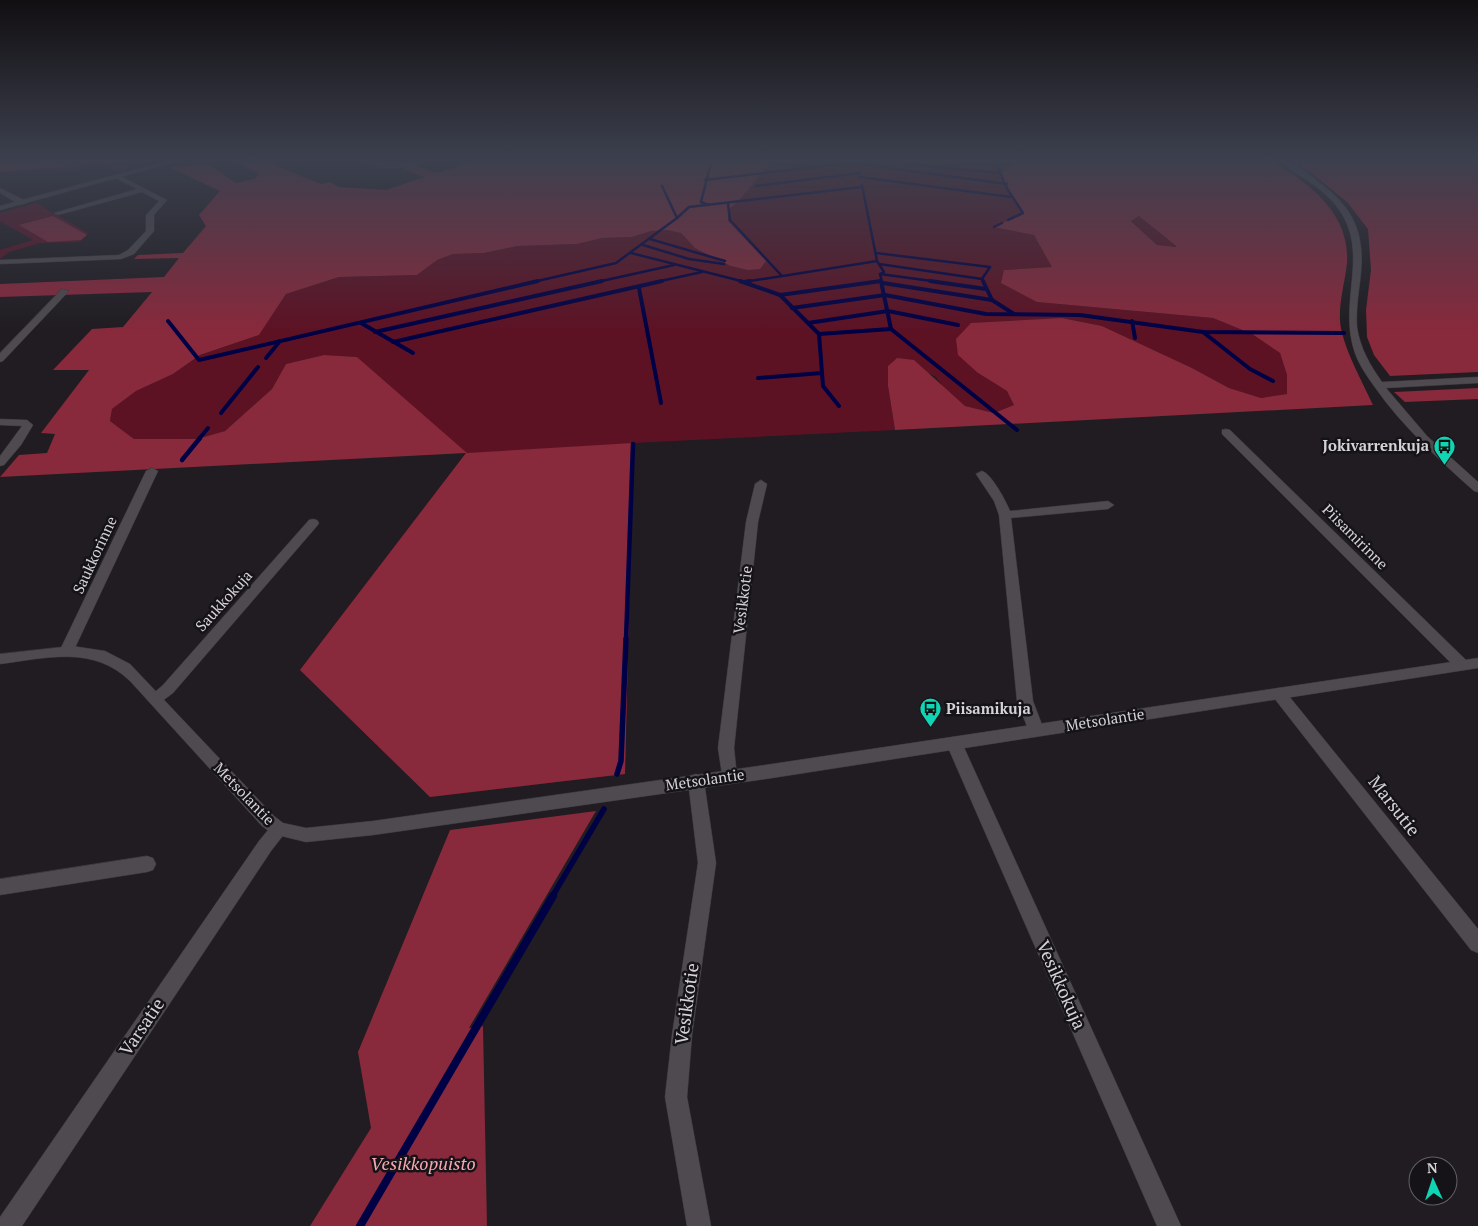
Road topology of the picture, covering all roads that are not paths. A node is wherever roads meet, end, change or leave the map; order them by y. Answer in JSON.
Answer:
{"nodes":[{"id":1,"x":150,"y":216,"type":"edge"},
{"id":2,"x":1346,"y":216,"type":"edge"},
{"id":3,"x":0,"y":262,"type":"edge"},
{"id":4,"x":65,"y":291,"type":"dead end"},
{"id":5,"x":0,"y":359,"type":"edge"},
{"id":6,"x":1478,"y":380,"type":"edge"},
{"id":7,"x":1379,"y":385,"type":"junction"},
{"id":8,"x":0,"y":422,"type":"edge"},
{"id":9,"x":1226,"y":432,"type":"dead end"},
{"id":10,"x":0,"y":463,"type":"edge"},
{"id":11,"x":152,"y":471,"type":"dead end"},
{"id":12,"x":982,"y":474,"type":"dead end"},
{"id":13,"x":761,"y":484,"type":"dead end"},
{"id":14,"x":1478,"y":488,"type":"edge"},
{"id":15,"x":1108,"y":505,"type":"dead end"},
{"id":16,"x":1005,"y":515,"type":"junction"},
{"id":17,"x":314,"y":523,"type":"dead end"},
{"id":18,"x":66,"y":652,"type":"junction"},
{"id":19,"x":0,"y":659,"type":"edge"},
{"id":20,"x":1478,"y":663,"type":"edge"},
{"id":21,"x":1462,"y":665,"type":"junction"},
{"id":22,"x":1279,"y":694,"type":"junction"},
{"id":23,"x":156,"y":698,"type":"junction"},
{"id":24,"x":1036,"y":730,"type":"junction"},
{"id":25,"x":954,"y":743,"type":"junction"},
{"id":26,"x":729,"y":776,"type":"junction"},
{"id":27,"x":696,"y":781,"type":"junction"},
{"id":28,"x":279,"y":829,"type":"junction"},
{"id":29,"x":148,"y":864,"type":"dead end"},
{"id":30,"x":0,"y":887,"type":"edge"},
{"id":31,"x":1478,"y":944,"type":"edge"},
{"id":32,"x":8,"y":1226,"type":"edge"},
{"id":33,"x":699,"y":1226,"type":"edge"},
{"id":34,"x":1169,"y":1226,"type":"edge"}],
"edges":[{"from":1,"to":3,"type":"street"},
{"from":2,"to":7,"type":"street"},
{"from":4,"to":5,"type":"street"},
{"from":6,"to":7,"type":"street"},
{"from":7,"to":14,"type":"street"},
{"from":8,"to":10,"type":"street"},
{"from":9,"to":21,"type":"street","name":"Piisamirinne"},
{"from":11,"to":18,"type":"street","name":"Saukkorinne"},
{"from":12,"to":16,"type":"street"},
{"from":13,"to":26,"type":"street","name":"Vesikkotie"},
{"from":15,"to":16,"type":"street"},
{"from":16,"to":24,"type":"street"},
{"from":17,"to":23,"type":"street","name":"Saukkokuja"},
{"from":18,"to":19,"type":"street","name":"Metsolantie"},
{"from":18,"to":23,"type":"street","name":"Metsolantie"},
{"from":20,"to":21,"type":"street","name":"Metsolantie"},
{"from":21,"to":22,"type":"street","name":"Metsolantie"},
{"from":22,"to":24,"type":"street","name":"Metsolantie"},
{"from":22,"to":31,"type":"street","name":"Marsutie"},
{"from":23,"to":28,"type":"street","name":"Metsolantie"},
{"from":24,"to":25,"type":"street","name":"Metsolantie"},
{"from":25,"to":26,"type":"street","name":"Metsolantie"},
{"from":25,"to":34,"type":"street","name":"Vesikkokuja"},
{"from":26,"to":27,"type":"street","name":"Metsolantie"},
{"from":27,"to":28,"type":"street","name":"Metsolantie"},
{"from":27,"to":33,"type":"street","name":"Vesikkotie"},
{"from":28,"to":32,"type":"street","name":"Varsatie"},
{"from":29,"to":30,"type":"street"}]}
